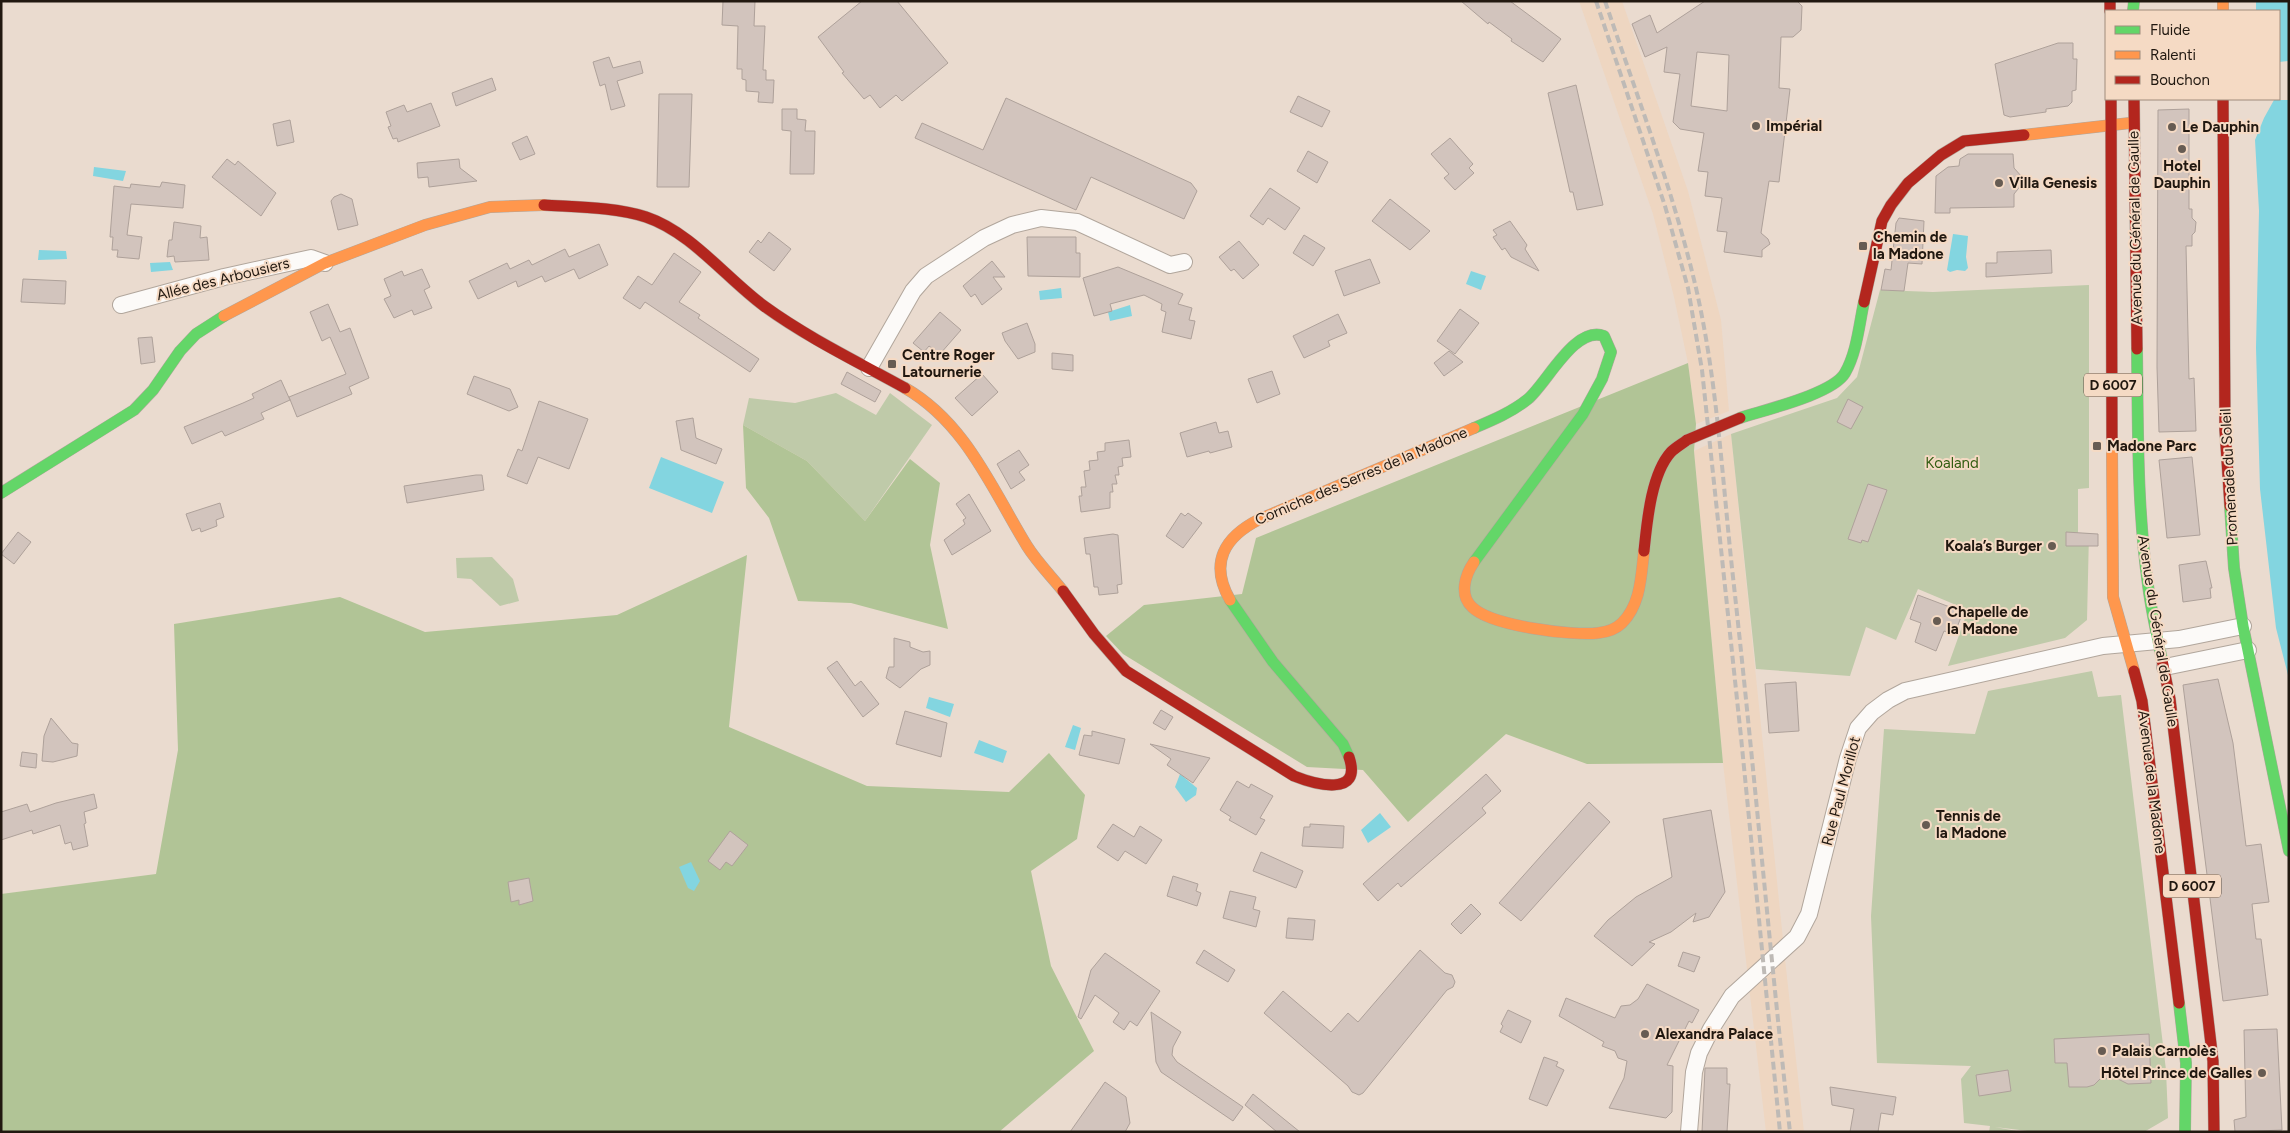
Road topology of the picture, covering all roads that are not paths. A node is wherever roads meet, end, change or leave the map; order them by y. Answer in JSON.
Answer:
{"nodes":[{"id":1,"x":2110,"y":100,"type":"edge"},
{"id":2,"x":2134,"y":100,"type":"edge"},
{"id":3,"x":2223,"y":100,"type":"edge"},
{"id":4,"x":2134,"y":123,"type":"junction"},
{"id":5,"x":2110,"y":125,"type":"junction"},
{"id":6,"x":1184,"y":262,"type":"dead end"},
{"id":7,"x":325,"y":263,"type":"junction"},
{"id":8,"x":121,"y":305,"type":"dead end"},
{"id":9,"x":869,"y":368,"type":"junction"},
{"id":10,"x":1,"y":493,"type":"edge"},
{"id":11,"x":2243,"y":626,"type":"junction"},
{"id":12,"x":2160,"y":640,"type":"junction"},
{"id":13,"x":2125,"y":644,"type":"junction"},
{"id":14,"x":2248,"y":650,"type":"junction"},
{"id":15,"x":2165,"y":667,"type":"junction"},
{"id":16,"x":2289,"y":851,"type":"edge"},
{"id":17,"x":1689,"y":1132,"type":"edge"},
{"id":18,"x":2185,"y":1132,"type":"edge"},
{"id":19,"x":2214,"y":1132,"type":"edge"}],
"edges":[{"from":1,"to":5,"type":"street","name":"Avenue du Général de Gaulle","number":"D 6007"},
{"from":2,"to":4,"type":"street","name":"Avenue du Général de Gaulle","number":"D 6007"},
{"from":3,"to":11,"type":"street","name":"Promenade du Soleil"},
{"from":4,"to":5,"type":"street","name":"Corniche des Serres de la Madone"},
{"from":4,"to":12,"type":"street","name":"Avenue du Général de Gaulle","number":"D 6007"},
{"from":5,"to":9,"type":"street","name":"Corniche des Serres de la Madone","bridge":true},
{"from":5,"to":13,"type":"street","name":"Avenue du Général de Gaulle","number":"D 6007"},
{"from":6,"to":9,"type":"street"},
{"from":7,"to":8,"type":"street","name":"Allée des Arbousiers"},
{"from":7,"to":9,"type":"street","name":"Corniche des Serres de la Madone"},
{"from":7,"to":10,"type":"street","name":"Corniche des Serres de la Madone"},
{"from":11,"to":12,"type":"street","name":"Rue Paul Morillot"},
{"from":11,"to":14,"type":"street","name":"Promenade du Soleil"},
{"from":12,"to":13,"type":"street","name":"Rue Paul Morillot"},
{"from":12,"to":15,"type":"street","name":"Avenue du Général de Gaulle","number":"D 6007"},
{"from":13,"to":17,"type":"street","name":"Rue Paul Morillot"},
{"from":13,"to":18,"type":"street","name":"Avenue de la Madone","number":"D 6007"},
{"from":14,"to":15,"type":"street"},
{"from":14,"to":16,"type":"street","name":"Promenade du Soleil"},
{"from":15,"to":19,"type":"street","name":"Avenue du Général de Gaulle","number":"D 6007"}]}
